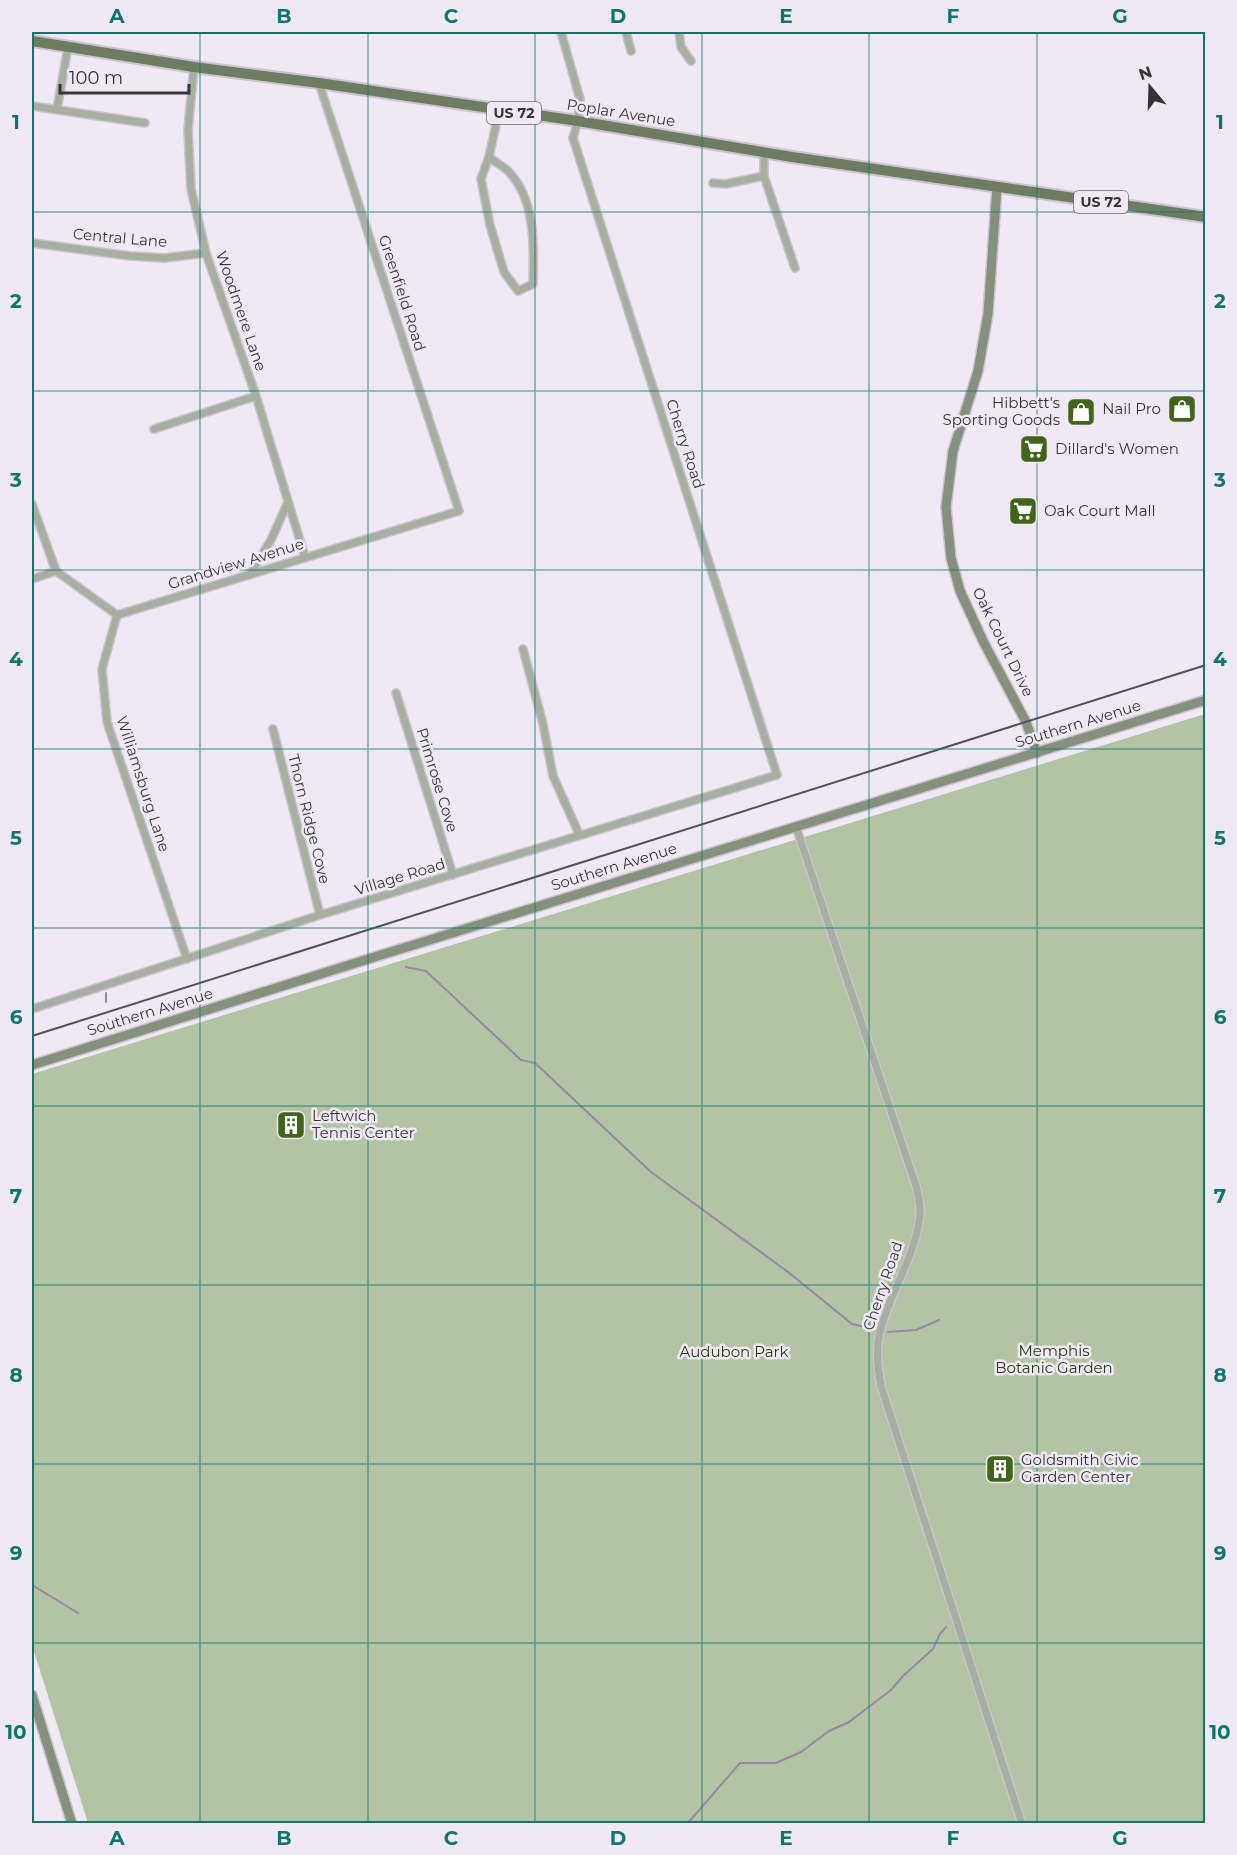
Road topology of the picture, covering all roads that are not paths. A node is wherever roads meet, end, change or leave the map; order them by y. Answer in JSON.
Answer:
{"nodes":[{"id":1,"x":561,"y":32,"type":"edge"},
{"id":2,"x":626,"y":32,"type":"edge"},
{"id":3,"x":679,"y":32,"type":"edge"},
{"id":4,"x":32,"y":41,"type":"edge"},
{"id":5,"x":68,"y":46,"type":"junction"},
{"id":6,"x":631,"y":51,"type":"dead end"},
{"id":7,"x":691,"y":61,"type":"dead end"},
{"id":8,"x":194,"y":67,"type":"junction"},
{"id":9,"x":319,"y":83,"type":"junction"},
{"id":10,"x":32,"y":106,"type":"edge"},
{"id":11,"x":57,"y":109,"type":"junction"},
{"id":12,"x":499,"y":111,"type":"junction"},
{"id":13,"x":578,"y":121,"type":"junction"},
{"id":14,"x":145,"y":123,"type":"dead end"},
{"id":15,"x":764,"y":152,"type":"junction"},
{"id":16,"x":489,"y":157,"type":"junction"},
{"id":17,"x":764,"y":176,"type":"junction"},
{"id":18,"x":713,"y":183,"type":"dead end"},
{"id":19,"x":997,"y":187,"type":"junction"},
{"id":20,"x":1206,"y":217,"type":"edge"},
{"id":21,"x":32,"y":243,"type":"edge"},
{"id":22,"x":206,"y":253,"type":"junction"},
{"id":23,"x":795,"y":268,"type":"dead end"},
{"id":24,"x":256,"y":396,"type":"junction"},
{"id":25,"x":154,"y":429,"type":"dead end"},
{"id":26,"x":288,"y":502,"type":"junction"},
{"id":27,"x":32,"y":504,"type":"edge"},
{"id":28,"x":459,"y":511,"type":"joint"},
{"id":29,"x":305,"y":557,"type":"junction"},
{"id":30,"x":56,"y":571,"type":"junction"},
{"id":31,"x":250,"y":574,"type":"junction"},
{"id":32,"x":32,"y":579,"type":"edge"},
{"id":33,"x":117,"y":615,"type":"junction"},
{"id":34,"x":523,"y":649,"type":"dead end"},
{"id":35,"x":396,"y":693,"type":"dead end"},
{"id":36,"x":1206,"y":700,"type":"edge"},
{"id":37,"x":273,"y":729,"type":"dead end"},
{"id":38,"x":1037,"y":753,"type":"junction"},
{"id":39,"x":777,"y":775,"type":"joint"},
{"id":40,"x":795,"y":826,"type":"junction"},
{"id":41,"x":579,"y":834,"type":"junction"},
{"id":42,"x":453,"y":875,"type":"junction"},
{"id":43,"x":320,"y":915,"type":"junction"},
{"id":44,"x":187,"y":958,"type":"junction"},
{"id":45,"x":32,"y":1009,"type":"edge"},
{"id":46,"x":32,"y":1065,"type":"edge"},
{"id":47,"x":32,"y":1695,"type":"edge"},
{"id":48,"x":72,"y":1824,"type":"edge"},
{"id":49,"x":1022,"y":1824,"type":"edge"}],
"edges":[{"from":1,"to":13,"type":"street","name":"Cherry Road"},
{"from":2,"to":6,"type":"street"},
{"from":3,"to":7,"type":"street"},
{"from":4,"to":5,"type":"main road","name":"Poplar Avenue","number":"US 72"},
{"from":5,"to":8,"type":"main road","name":"Poplar Avenue","number":"US 72"},
{"from":5,"to":11,"type":"street"},
{"from":8,"to":9,"type":"main road","name":"Poplar Avenue","number":"US 72"},
{"from":8,"to":22,"type":"street","name":"Woodmere Lane"},
{"from":9,"to":12,"type":"main road","name":"Poplar Avenue","number":"US 72"},
{"from":9,"to":28,"type":"street","name":"Greenfield Road"},
{"from":10,"to":11,"type":"street"},
{"from":11,"to":14,"type":"street"},
{"from":12,"to":13,"type":"main road","name":"Poplar Avenue","number":"US 72"},
{"from":12,"to":16,"type":"street"},
{"from":13,"to":15,"type":"main road","name":"Poplar Avenue","number":"US 72"},
{"from":13,"to":39,"type":"street","name":"Cherry Road"},
{"from":15,"to":17,"type":"street"},
{"from":15,"to":19,"type":"main road","name":"Poplar Avenue","number":"US 72"},
{"from":16,"to":16,"type":"street"},
{"from":17,"to":18,"type":"street"},
{"from":17,"to":23,"type":"street"},
{"from":19,"to":20,"type":"main road","name":"Poplar Avenue","number":"US 72"},
{"from":19,"to":38,"type":"street","name":"Oak Court Drive"},
{"from":21,"to":22,"type":"street","name":"Central Lane"},
{"from":22,"to":24,"type":"street","name":"Woodmere Lane"},
{"from":24,"to":25,"type":"street"},
{"from":24,"to":26,"type":"street","name":"Woodmere Lane"},
{"from":26,"to":29,"type":"street","name":"Woodmere Lane"},
{"from":26,"to":31,"type":"street"},
{"from":27,"to":30,"type":"street"},
{"from":28,"to":29,"type":"street","name":"Grandview Avenue"},
{"from":29,"to":31,"type":"street","name":"Grandview Avenue"},
{"from":30,"to":32,"type":"street"},
{"from":30,"to":33,"type":"street"},
{"from":31,"to":33,"type":"street","name":"Grandview Avenue"},
{"from":33,"to":44,"type":"street","name":"Williamsburg Lane"},
{"from":34,"to":41,"type":"street"},
{"from":35,"to":42,"type":"street","name":"Primrose Cove"},
{"from":36,"to":38,"type":"street","name":"Southern Avenue"},
{"from":37,"to":43,"type":"street","name":"Thorn Ridge Cove"},
{"from":38,"to":40,"type":"street","name":"Southern Avenue"},
{"from":39,"to":41,"type":"street","name":"Village Road"},
{"from":40,"to":46,"type":"street","name":"Southern Avenue"},
{"from":40,"to":49,"type":"street","name":"Cherry Road"},
{"from":41,"to":42,"type":"street","name":"Village Road"},
{"from":42,"to":43,"type":"street","name":"Village Road"},
{"from":43,"to":44,"type":"street","name":"Village Road"},
{"from":44,"to":45,"type":"street","name":"Village Road"},
{"from":47,"to":48,"type":"street"}]}
